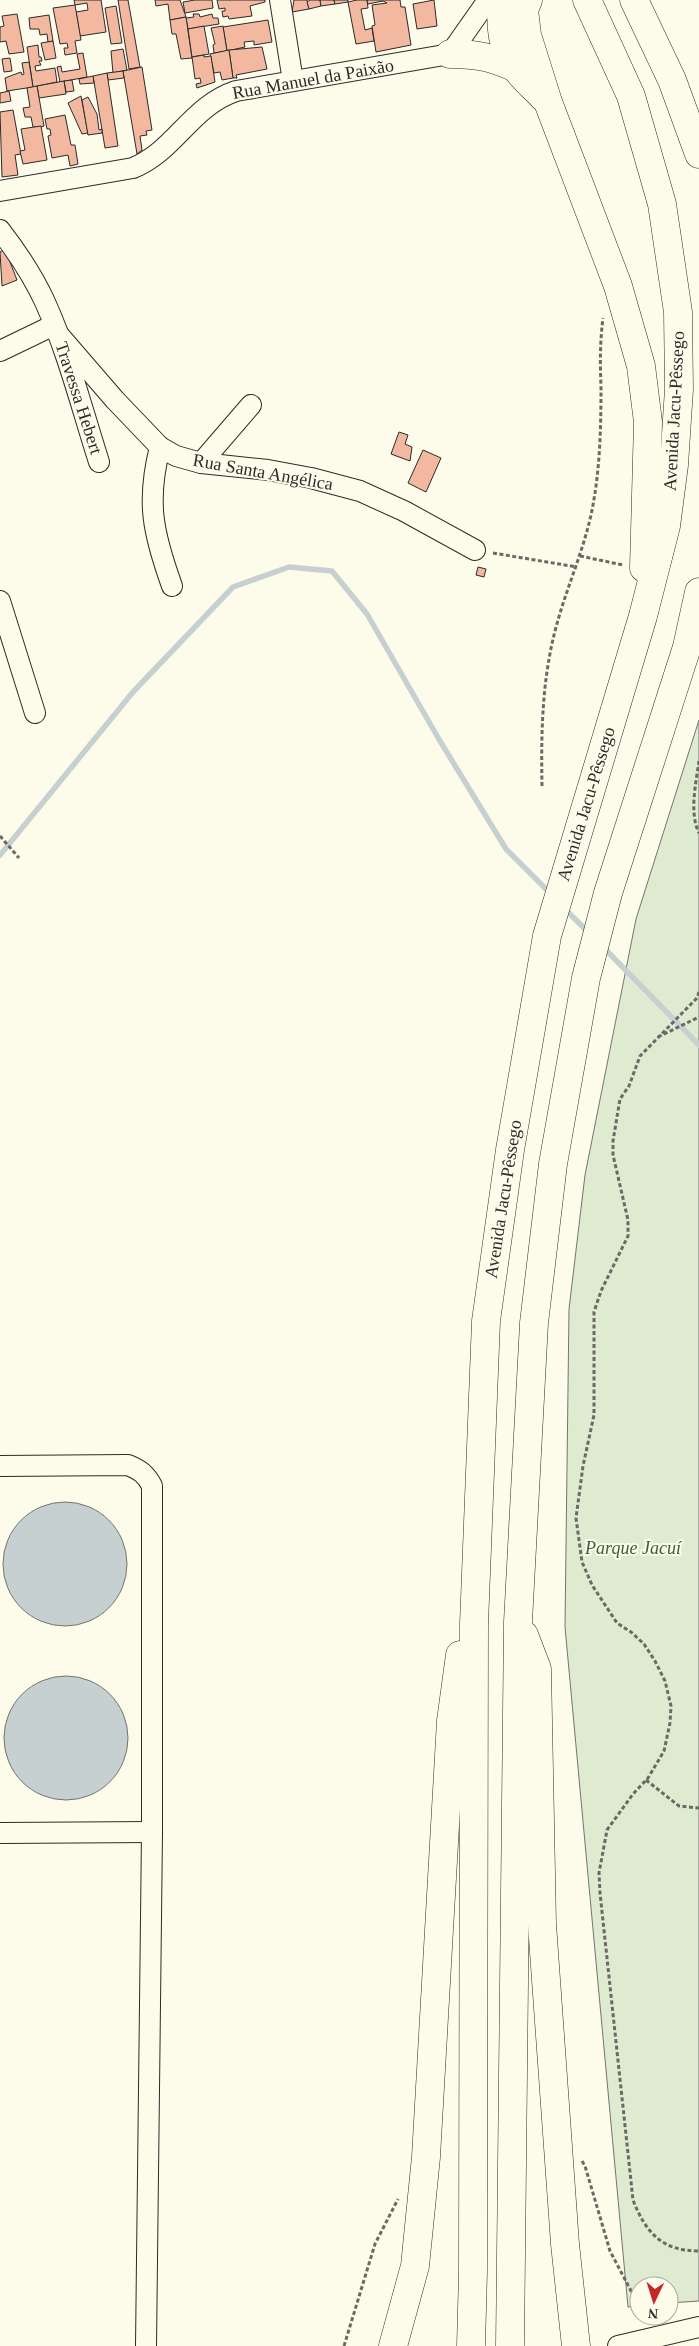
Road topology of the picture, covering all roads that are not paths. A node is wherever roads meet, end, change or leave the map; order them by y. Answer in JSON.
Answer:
{"nodes":[{"id":1,"x":280,"y":0,"type":"edge"},
{"id":2,"x":488,"y":0,"type":"edge"},
{"id":3,"x":503,"y":0,"type":"edge"},
{"id":4,"x":528,"y":0,"type":"edge"},
{"id":5,"x":587,"y":0,"type":"edge"},
{"id":6,"x":634,"y":0,"type":"edge"},
{"id":7,"x":450,"y":54,"type":"junction"},
{"id":8,"x":516,"y":68,"type":"junction"},
{"id":9,"x":293,"y":81,"type":"junction"},
{"id":10,"x":548,"y":102,"type":"junction"},
{"id":11,"x":699,"y":154,"type":"edge"},
{"id":12,"x":0,"y":191,"type":"edge"},
{"id":13,"x":0,"y":230,"type":"edge"},
{"id":14,"x":56,"y":330,"type":"junction"},
{"id":15,"x":0,"y":351,"type":"edge"},
{"id":16,"x":251,"y":405,"type":"dead end"},
{"id":17,"x":160,"y":447,"type":"junction"},
{"id":18,"x":100,"y":462,"type":"dead end"},
{"id":19,"x":201,"y":463,"type":"junction"},
{"id":20,"x":475,"y":550,"type":"road end"},
{"id":21,"x":172,"y":586,"type":"dead end"},
{"id":22,"x":699,"y":592,"type":"edge"},
{"id":23,"x":0,"y":600,"type":"edge"},
{"id":24,"x":643,"y":616,"type":"junction"},
{"id":25,"x":699,"y":618,"type":"edge"},
{"id":26,"x":687,"y":648,"type":"junction"},
{"id":27,"x":9,"y":660,"type":"edge"},
{"id":28,"x":35,"y":713,"type":"dead end"},
{"id":29,"x":0,"y":1466,"type":"edge"},
{"id":30,"x":518,"y":1622,"type":"junction"},
{"id":31,"x":474,"y":1624,"type":"junction"},
{"id":32,"x":152,"y":1832,"type":"junction"},
{"id":33,"x":0,"y":1833,"type":"edge"},
{"id":34,"x":699,"y":2327,"type":"edge"},
{"id":35,"x":146,"y":2346,"type":"edge"},
{"id":36,"x":392,"y":2346,"type":"edge"},
{"id":37,"x":471,"y":2346,"type":"edge"},
{"id":38,"x":510,"y":2346,"type":"edge"},
{"id":39,"x":576,"y":2346,"type":"edge"},
{"id":40,"x":618,"y":2346,"type":"edge"}],
"edges":[{"from":1,"to":9,"type":"street"},
{"from":2,"to":7,"type":"street"},
{"from":3,"to":8,"type":"highway"},
{"from":4,"to":10,"type":"highway"},
{"from":5,"to":24,"type":"highway","name":"Avenida Jacu-Pêssego"},
{"from":6,"to":11,"type":"highway"},
{"from":7,"to":8,"type":"highway"},
{"from":7,"to":9,"type":"street","name":"Rua Manuel da Paixão"},
{"from":8,"to":10,"type":"highway"},
{"from":9,"to":12,"type":"street","name":"Rua Manuel da Paixão"},
{"from":10,"to":24,"type":"highway"},
{"from":13,"to":14,"type":"street"},
{"from":14,"to":15,"type":"street"},
{"from":14,"to":17,"type":"street","name":"Rua Santa Angélica"},
{"from":14,"to":18,"type":"street","name":"Travessa Hebert"},
{"from":16,"to":19,"type":"street"},
{"from":17,"to":19,"type":"street","name":"Rua Santa Angélica"},
{"from":17,"to":21,"type":"street"},
{"from":19,"to":20,"type":"street","name":"Rua Santa Angélica"},
{"from":22,"to":26,"type":"highway"},
{"from":23,"to":27,"type":"street"},
{"from":24,"to":31,"type":"highway","name":"Avenida Jacu-Pêssego"},
{"from":25,"to":26,"type":"highway"},
{"from":26,"to":30,"type":"highway"},
{"from":27,"to":28,"type":"street"},
{"from":29,"to":32,"type":"street"},
{"from":30,"to":38,"type":"highway"},
{"from":30,"to":39,"type":"highway"},
{"from":31,"to":36,"type":"highway"},
{"from":31,"to":37,"type":"highway","name":"Avenida Jacu-Pêssego"},
{"from":32,"to":33,"type":"street"},
{"from":32,"to":35,"type":"street"},
{"from":34,"to":40,"type":"street"}]}
